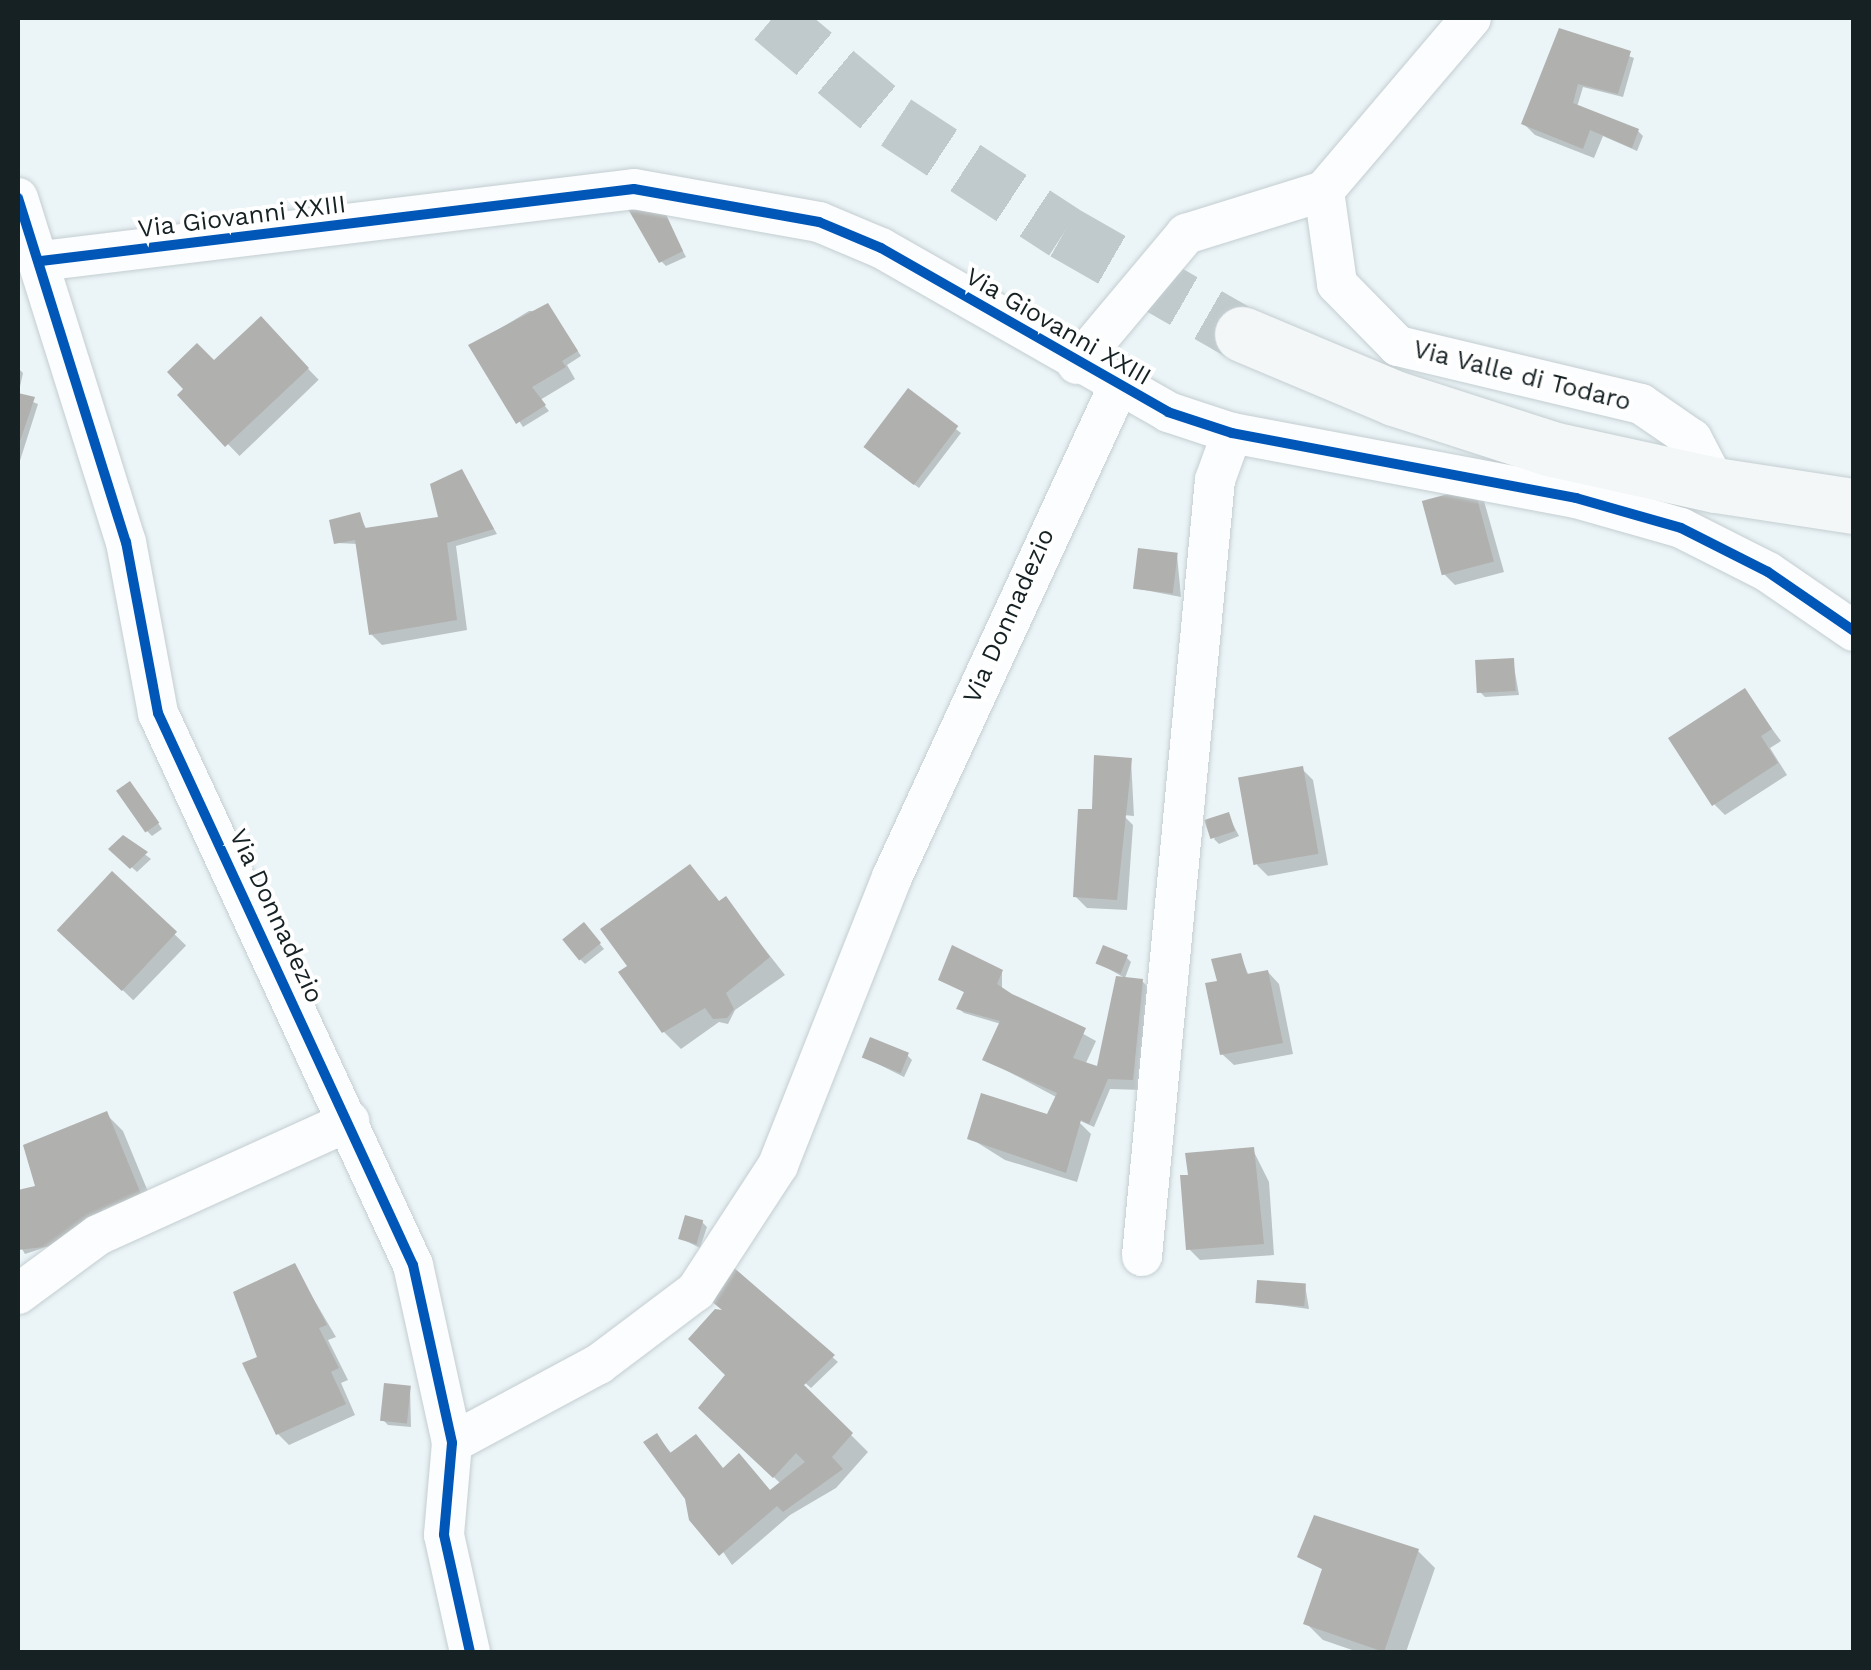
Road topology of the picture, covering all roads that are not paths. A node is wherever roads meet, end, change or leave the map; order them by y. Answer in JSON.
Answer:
{"nodes":[{"id":1,"x":1471,"y":18,"type":"edge"},
{"id":2,"x":1324,"y":192,"type":"junction"},
{"id":3,"x":18,"y":198,"type":"edge"},
{"id":4,"x":40,"y":262,"type":"junction"},
{"id":5,"x":1242,"y":334,"type":"tunnel mouth"},
{"id":6,"x":1076,"y":364,"type":"junction"},
{"id":7,"x":1118,"y":387,"type":"junction"},
{"id":8,"x":1232,"y":433,"type":"junction"},
{"id":9,"x":1716,"y":486,"type":"junction"},
{"id":10,"x":1854,"y":506,"type":"edge"},
{"id":11,"x":1854,"y":631,"type":"edge"},
{"id":12,"x":349,"y":1120,"type":"junction"},
{"id":13,"x":1142,"y":1256,"type":"dead end"},
{"id":14,"x":18,"y":1294,"type":"edge"},
{"id":15,"x":452,"y":1443,"type":"junction"},
{"id":16,"x":470,"y":1652,"type":"edge"}],
"edges":[{"from":1,"to":2,"type":"street"},
{"from":2,"to":6,"type":"street"},
{"from":2,"to":9,"type":"street","name":"Via Valle di Todaro"},
{"from":3,"to":4,"type":"street","name":"Via Donnadezio"},
{"from":4,"to":6,"type":"street","name":"Via Giovanni XXIII"},
{"from":4,"to":12,"type":"street","name":"Via Donnadezio"},
{"from":5,"to":9,"type":"main road"},
{"from":6,"to":7,"type":"street","name":"Via Giovanni XXIII"},
{"from":7,"to":8,"type":"street","name":"Via Giovanni XXIII"},
{"from":7,"to":15,"type":"street","name":"Via Donnadezio"},
{"from":8,"to":11,"type":"street","name":"Via Giovanni XXIII"},
{"from":8,"to":13,"type":"street"},
{"from":9,"to":10,"type":"main road"},
{"from":12,"to":14,"type":"street"},
{"from":12,"to":15,"type":"street","name":"Via Donnadezio"},
{"from":15,"to":16,"type":"street","name":"Via Donnadezio"}]}
